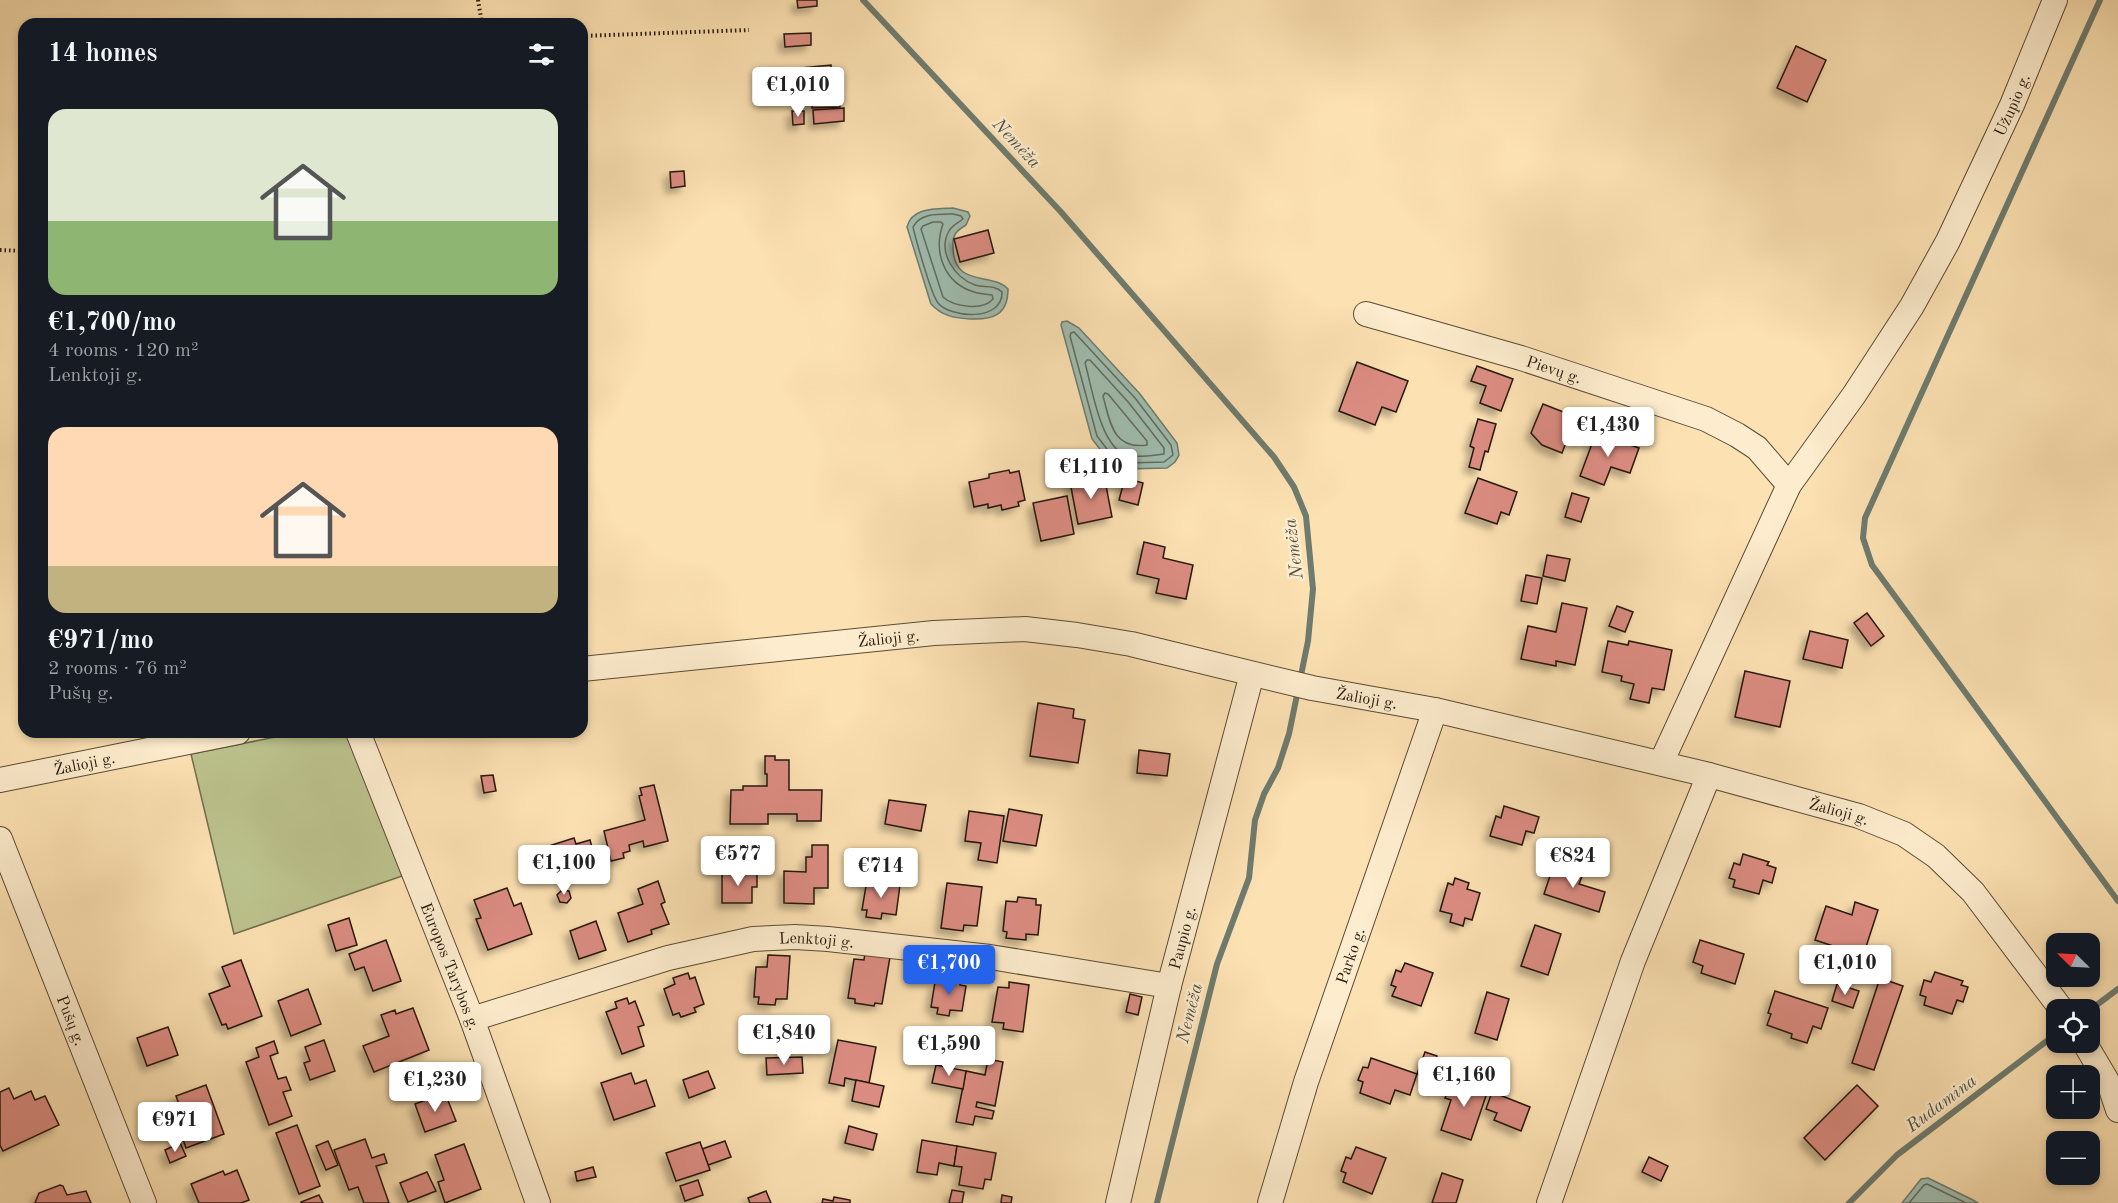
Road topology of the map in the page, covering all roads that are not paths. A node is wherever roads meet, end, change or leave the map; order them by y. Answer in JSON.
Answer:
{"nodes":[{"id":1,"x":2055,"y":0,"type":"edge"},
{"id":2,"x":1366,"y":314,"type":"dead end"},
{"id":3,"x":1789,"y":485,"type":"junction"},
{"id":4,"x":588,"y":668,"type":"edge"},
{"id":5,"x":1252,"y":674,"type":"junction"},
{"id":6,"x":1435,"y":710,"type":"junction"},
{"id":7,"x":208,"y":738,"type":"edge"},
{"id":8,"x":360,"y":738,"type":"edge"},
{"id":9,"x":1661,"y":763,"type":"junction"},
{"id":10,"x":1709,"y":775,"type":"junction"},
{"id":11,"x":0,"y":780,"type":"edge"},
{"id":12,"x":0,"y":839,"type":"edge"},
{"id":13,"x":1169,"y":986,"type":"junction"},
{"id":14,"x":2053,"y":999,"type":"edge"},
{"id":15,"x":472,"y":1019,"type":"junction"},
{"id":16,"x":2090,"y":1053,"type":"edge"},
{"id":17,"x":2118,"y":1110,"type":"edge"},
{"id":18,"x":144,"y":1203,"type":"edge"},
{"id":19,"x":538,"y":1203,"type":"edge"},
{"id":20,"x":1118,"y":1203,"type":"edge"},
{"id":21,"x":1270,"y":1203,"type":"edge"},
{"id":22,"x":1549,"y":1203,"type":"edge"}],
"edges":[{"from":1,"to":3,"type":"street","name":"Užupio g."},
{"from":2,"to":3,"type":"street","name":"Pievų g."},
{"from":3,"to":9,"type":"street","name":"Užupio g."},
{"from":4,"to":5,"type":"street","name":"Žalioji g."},
{"from":5,"to":6,"type":"street","name":"Žalioji g."},
{"from":5,"to":13,"type":"street","name":"Paupio g."},
{"from":6,"to":9,"type":"street","name":"Žalioji g."},
{"from":6,"to":21,"type":"street","name":"Parko g."},
{"from":7,"to":11,"type":"street","name":"Žalioji g."},
{"from":8,"to":15,"type":"street","name":"Europos Tarybos g."},
{"from":9,"to":10,"type":"street","name":"Žalioji g."},
{"from":10,"to":14,"type":"street","name":"Žalioji g."},
{"from":10,"to":22,"type":"street"},
{"from":12,"to":18,"type":"street","name":"Pušų g."},
{"from":13,"to":15,"type":"street","name":"Lenktoji g."},
{"from":13,"to":20,"type":"street","name":"Paupio g."},
{"from":15,"to":19,"type":"street","name":"Europos Tarybos g."},
{"from":16,"to":17,"type":"street"}]}
